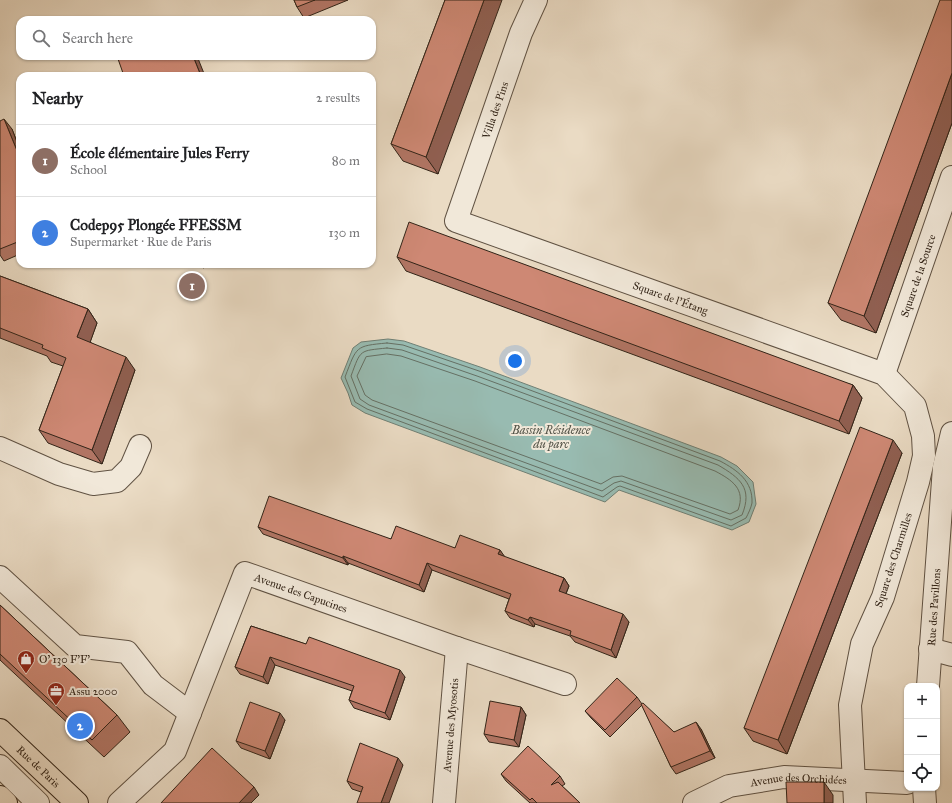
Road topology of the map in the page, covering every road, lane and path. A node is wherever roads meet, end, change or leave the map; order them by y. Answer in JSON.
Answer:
{"nodes":[{"id":1,"x":536,"y":0,"type":"edge"},
{"id":2,"x":952,"y":177,"type":"edge"},
{"id":3,"x":456,"y":221,"type":"joint"},
{"id":4,"x":884,"y":374,"type":"junction"},
{"id":5,"x":952,"y":433,"type":"edge"},
{"id":6,"x":140,"y":446,"type":"dead end"},
{"id":7,"x":0,"y":448,"type":"edge"},
{"id":8,"x":949,"y":456,"type":"edge"},
{"id":9,"x":0,"y":577,"type":"edge"},
{"id":10,"x":457,"y":648,"type":"junction"},
{"id":11,"x":930,"y":649,"type":"junction"},
{"id":12,"x":952,"y":655,"type":"edge"},
{"id":13,"x":928,"y":683,"type":"edge"},
{"id":14,"x":565,"y":684,"type":"dead end"},
{"id":15,"x":190,"y":713,"type":"junction"},
{"id":16,"x":0,"y":730,"type":"edge"},
{"id":17,"x":0,"y":766,"type":"edge"},
{"id":18,"x":854,"y":780,"type":"junction"},
{"id":19,"x":904,"y":783,"type":"edge"},
{"id":20,"x":924,"y":791,"type":"edge"},
{"id":21,"x":0,"y":797,"type":"edge"},
{"id":22,"x":6,"y":803,"type":"edge"},
{"id":23,"x":38,"y":803,"type":"edge"},
{"id":24,"x":78,"y":803,"type":"edge"},
{"id":25,"x":119,"y":803,"type":"edge"},
{"id":26,"x":444,"y":803,"type":"edge"},
{"id":27,"x":694,"y":803,"type":"edge"},
{"id":28,"x":854,"y":803,"type":"edge"},
{"id":29,"x":926,"y":803,"type":"edge"}],
"edges":[{"from":1,"to":3,"type":"street","name":"Villa des Pins"},
{"from":2,"to":4,"type":"street","name":"Square de la Source"},
{"from":3,"to":4,"type":"street","name":"Square de l'Étang"},
{"from":4,"to":18,"type":"street","name":"Square des Charmilles"},
{"from":5,"to":8,"type":"street","name":"Rue des Pavillons"},
{"from":6,"to":7,"type":"street"},
{"from":8,"to":11,"type":"street","name":"Rue des Pavillons"},
{"from":9,"to":15,"type":"street"},
{"from":10,"to":14,"type":"street","name":"Avenue des Capucines"},
{"from":10,"to":15,"type":"street","name":"Avenue des Capucines"},
{"from":10,"to":26,"type":"street","name":"Avenue des Myosotis"},
{"from":11,"to":12,"type":"street"},
{"from":11,"to":13,"type":"street","name":"Rue des Pavillons"},
{"from":15,"to":25,"type":"street","name":"Avenue des Capucines"},
{"from":16,"to":24,"type":"main road","name":"Rue de Paris"},
{"from":17,"to":23,"type":"street"},
{"from":18,"to":19,"type":"street","name":"Avenue des Orchidées"},
{"from":18,"to":27,"type":"street","name":"Avenue des Orchidées"},
{"from":18,"to":28,"type":"street","name":"Square des Charmilles"},
{"from":20,"to":29,"type":"street"},
{"from":21,"to":22,"type":"main road"}]}
